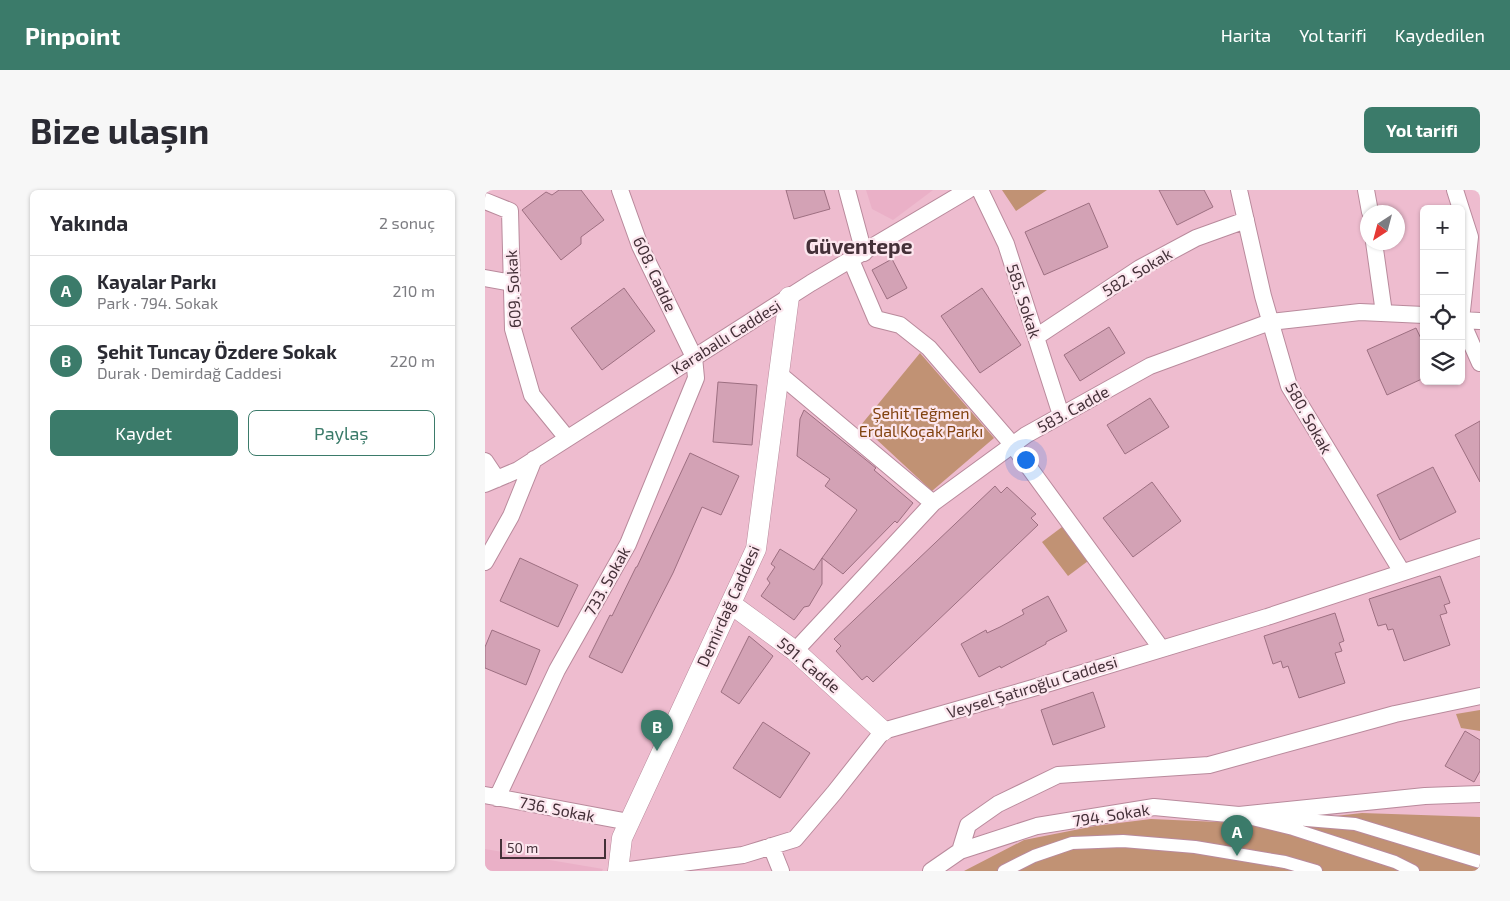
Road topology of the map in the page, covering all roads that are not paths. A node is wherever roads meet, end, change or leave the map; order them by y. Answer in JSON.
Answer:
{"nodes":[{"id":1,"x":620,"y":190,"type":"edge"},
{"id":2,"x":847,"y":190,"type":"edge"},
{"id":3,"x":968,"y":190,"type":"edge"},
{"id":4,"x":980,"y":190,"type":"edge"},
{"id":5,"x":1239,"y":190,"type":"edge"},
{"id":6,"x":1366,"y":190,"type":"edge"},
{"id":7,"x":1455,"y":190,"type":"edge"},
{"id":8,"x":485,"y":201,"type":"edge"},
{"id":9,"x":1369,"y":205,"type":"edge"},
{"id":10,"x":1460,"y":205,"type":"edge"},
{"id":11,"x":1246,"y":220,"type":"junction"},
{"id":12,"x":1465,"y":221,"type":"edge"},
{"id":13,"x":1375,"y":250,"type":"edge"},
{"id":14,"x":858,"y":256,"type":"junction"},
{"id":15,"x":485,"y":278,"type":"edge"},
{"id":16,"x":512,"y":283,"type":"junction"},
{"id":17,"x":1464,"y":295,"type":"edge"},
{"id":18,"x":789,"y":296,"type":"junction"},
{"id":19,"x":1384,"y":313,"type":"junction"},
{"id":20,"x":1420,"y":315,"type":"edge"},
{"id":21,"x":1465,"y":320,"type":"edge"},
{"id":22,"x":1480,"y":321,"type":"edge"},
{"id":23,"x":1271,"y":322,"type":"junction"},
{"id":24,"x":1465,"y":329,"type":"edge"},
{"id":25,"x":1036,"y":337,"type":"junction"},
{"id":26,"x":693,"y":357,"type":"junction"},
{"id":27,"x":1480,"y":363,"type":"edge"},
{"id":28,"x":779,"y":374,"type":"junction"},
{"id":29,"x":1061,"y":415,"type":"junction"},
{"id":30,"x":567,"y":438,"type":"junction"},
{"id":31,"x":1013,"y":444,"type":"junction"},
{"id":32,"x":535,"y":459,"type":"junction"},
{"id":33,"x":485,"y":461,"type":"edge"},
{"id":34,"x":491,"y":482,"type":"edge"},
{"id":35,"x":933,"y":503,"type":"junction"},
{"id":36,"x":1480,"y":547,"type":"edge"},
{"id":37,"x":485,"y":562,"type":"edge"},
{"id":38,"x":1402,"y":572,"type":"junction"},
{"id":39,"x":731,"y":604,"type":"junction"},
{"id":40,"x":1161,"y":648,"type":"junction"},
{"id":41,"x":795,"y":651,"type":"junction"},
{"id":42,"x":1480,"y":696,"type":"edge"},
{"id":43,"x":883,"y":731,"type":"junction"},
{"id":44,"x":1480,"y":794,"type":"edge"},
{"id":45,"x":491,"y":796,"type":"edge"},
{"id":46,"x":1239,"y":815,"type":"junction"},
{"id":47,"x":629,"y":822,"type":"junction"},
{"id":48,"x":771,"y":846,"type":"junction"},
{"id":49,"x":960,"y":851,"type":"junction"},
{"id":50,"x":1480,"y":862,"type":"edge"},
{"id":51,"x":618,"y":871,"type":"edge"},
{"id":52,"x":623,"y":871,"type":"edge"},
{"id":53,"x":781,"y":871,"type":"edge"},
{"id":54,"x":931,"y":871,"type":"edge"},
{"id":55,"x":1003,"y":871,"type":"edge"},
{"id":56,"x":1316,"y":871,"type":"edge"},
{"id":57,"x":1413,"y":871,"type":"edge"}],
"edges":[{"from":1,"to":26,"type":"street","name":"608. Cadde"},
{"from":2,"to":14,"type":"street"},
{"from":3,"to":14,"type":"street","name":"Karaballı Caddesi"},
{"from":4,"to":25,"type":"street","name":"585. Sokak"},
{"from":5,"to":11,"type":"street","name":"580. Sokak"},
{"from":6,"to":9,"type":"street"},
{"from":7,"to":10,"type":"street"},
{"from":8,"to":16,"type":"street","name":"609. Sokak"},
{"from":11,"to":23,"type":"street","name":"580. Sokak"},
{"from":11,"to":25,"type":"street","name":"582. Sokak"},
{"from":12,"to":17,"type":"street"},
{"from":13,"to":19,"type":"street"},
{"from":14,"to":18,"type":"street","name":"Karaballı Caddesi"},
{"from":14,"to":31,"type":"street"},
{"from":15,"to":16,"type":"street"},
{"from":16,"to":30,"type":"street","name":"609. Sokak"},
{"from":18,"to":26,"type":"street","name":"Karaballı Caddesi"},
{"from":18,"to":28,"type":"street","name":"Demirdağ Caddesi"},
{"from":19,"to":20,"type":"street","name":"583. Cadde"},
{"from":19,"to":23,"type":"street","name":"583. Cadde"},
{"from":21,"to":22,"type":"street"},
{"from":23,"to":29,"type":"street","name":"583. Cadde"},
{"from":23,"to":38,"type":"street","name":"580. Sokak"},
{"from":24,"to":27,"type":"street"},
{"from":25,"to":29,"type":"street","name":"585. Sokak"},
{"from":26,"to":30,"type":"street","name":"Karaballı Caddesi"},
{"from":26,"to":45,"type":"street","name":"733. Sokak"},
{"from":28,"to":35,"type":"street"},
{"from":28,"to":39,"type":"street","name":"Demirdağ Caddesi"},
{"from":29,"to":31,"type":"street","name":"583. Cadde"},
{"from":30,"to":32,"type":"street","name":"Karaballı Caddesi"},
{"from":31,"to":35,"type":"street","name":"583. Cadde"},
{"from":31,"to":40,"type":"street"},
{"from":32,"to":34,"type":"street","name":"Karaballı Caddesi"},
{"from":32,"to":37,"type":"street"},
{"from":33,"to":34,"type":"street"},
{"from":35,"to":41,"type":"street","name":"583. Cadde"},
{"from":36,"to":38,"type":"street","name":"Veysel Şatıroğlu Caddesi"},
{"from":38,"to":40,"type":"street","name":"Veysel Şatıroğlu Caddesi"},
{"from":39,"to":41,"type":"street","name":"591. Cadde"},
{"from":39,"to":47,"type":"street","name":"Demirdağ Caddesi"},
{"from":40,"to":43,"type":"street","name":"Veysel Şatıroğlu Caddesi"},
{"from":41,"to":43,"type":"street","name":"591. Cadde"},
{"from":42,"to":49,"type":"street"},
{"from":43,"to":48,"type":"street"},
{"from":44,"to":46,"type":"street","name":"794. Sokak"},
{"from":45,"to":47,"type":"street","name":"736. Sokak"},
{"from":46,"to":49,"type":"street","name":"794. Sokak"},
{"from":46,"to":50,"type":"street"},
{"from":46,"to":57,"type":"street"},
{"from":47,"to":51,"type":"street","name":"Demirdağ Caddesi"},
{"from":48,"to":52,"type":"street"},
{"from":48,"to":53,"type":"street"},
{"from":49,"to":54,"type":"street","name":"794. Sokak"},
{"from":55,"to":56,"type":"street"}]}
